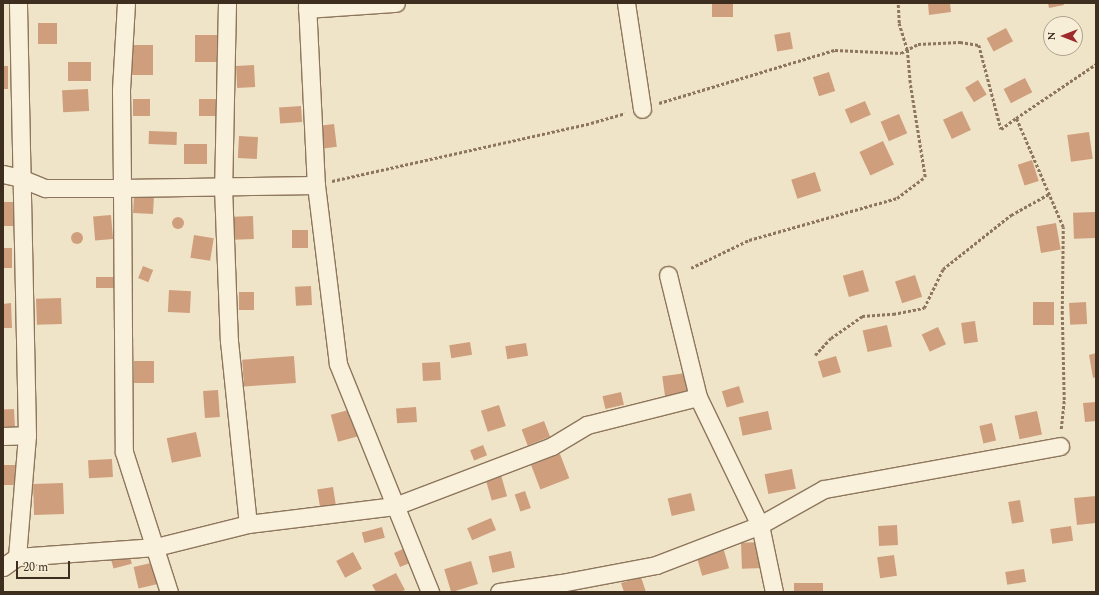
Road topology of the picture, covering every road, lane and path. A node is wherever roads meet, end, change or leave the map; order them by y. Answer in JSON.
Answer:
{"nodes":[{"id":1,"x":18,"y":3,"type":"edge"},
{"id":2,"x":126,"y":3,"type":"edge"},
{"id":3,"x":228,"y":3,"type":"edge"},
{"id":4,"x":396,"y":3,"type":"edge"},
{"id":5,"x":626,"y":3,"type":"edge"},
{"id":6,"x":898,"y":3,"type":"edge"},
{"id":7,"x":307,"y":6,"type":"edge"},
{"id":8,"x":907,"y":50,"type":"junction"},
{"id":9,"x":1096,"y":64,"type":"edge"},
{"id":10,"x":642,"y":108,"type":"junction"},
{"id":11,"x":1016,"y":118,"type":"junction"},
{"id":12,"x":3,"y":174,"type":"edge"},
{"id":13,"x":20,"y":178,"type":"junction"},
{"id":14,"x":316,"y":185,"type":"junction"},
{"id":15,"x":223,"y":187,"type":"junction"},
{"id":16,"x":122,"y":188,"type":"junction"},
{"id":17,"x":1049,"y":194,"type":"junction"},
{"id":18,"x":691,"y":268,"type":"dead end"},
{"id":19,"x":668,"y":275,"type":"dead end"},
{"id":20,"x":815,"y":355,"type":"dead end"},
{"id":21,"x":698,"y":397,"type":"junction"},
{"id":22,"x":26,"y":435,"type":"junction"},
{"id":23,"x":3,"y":436,"type":"edge"},
{"id":24,"x":1060,"y":446,"type":"joint"},
{"id":25,"x":395,"y":506,"type":"junction"},
{"id":26,"x":248,"y":524,"type":"junction"},
{"id":27,"x":760,"y":525,"type":"junction"},
{"id":28,"x":156,"y":547,"type":"junction"},
{"id":29,"x":17,"y":557,"type":"junction"},
{"id":30,"x":3,"y":567,"type":"edge"},
{"id":31,"x":562,"y":588,"type":"edge"},
{"id":32,"x":169,"y":592,"type":"edge"},
{"id":33,"x":430,"y":592,"type":"edge"},
{"id":34,"x":499,"y":592,"type":"edge"},
{"id":35,"x":774,"y":592,"type":"edge"}],
"edges":[{"from":1,"to":13,"type":"street"},
{"from":2,"to":16,"type":"street"},
{"from":3,"to":15,"type":"street"},
{"from":4,"to":7,"type":"street"},
{"from":5,"to":10,"type":"street"},
{"from":6,"to":8,"type":"path"},
{"from":7,"to":14,"type":"street"},
{"from":8,"to":10,"type":"path"},
{"from":8,"to":11,"type":"path"},
{"from":8,"to":18,"type":"path"},
{"from":9,"to":11,"type":"path"},
{"from":10,"to":14,"type":"path"},
{"from":11,"to":17,"type":"path"},
{"from":12,"to":13,"type":"street"},
{"from":13,"to":16,"type":"street"},
{"from":13,"to":22,"type":"street"},
{"from":14,"to":15,"type":"street"},
{"from":14,"to":25,"type":"street"},
{"from":15,"to":16,"type":"street"},
{"from":15,"to":26,"type":"street"},
{"from":16,"to":28,"type":"street"},
{"from":17,"to":20,"type":"path"},
{"from":17,"to":24,"type":"path"},
{"from":19,"to":21,"type":"street"},
{"from":21,"to":25,"type":"street"},
{"from":21,"to":27,"type":"street"},
{"from":22,"to":23,"type":"street"},
{"from":22,"to":29,"type":"street"},
{"from":24,"to":27,"type":"street"},
{"from":25,"to":26,"type":"street"},
{"from":25,"to":33,"type":"street"},
{"from":26,"to":28,"type":"street"},
{"from":27,"to":31,"type":"street"},
{"from":27,"to":35,"type":"street"},
{"from":28,"to":29,"type":"street"},
{"from":28,"to":32,"type":"street"},
{"from":29,"to":30,"type":"street"},
{"from":31,"to":34,"type":"street"}]}
